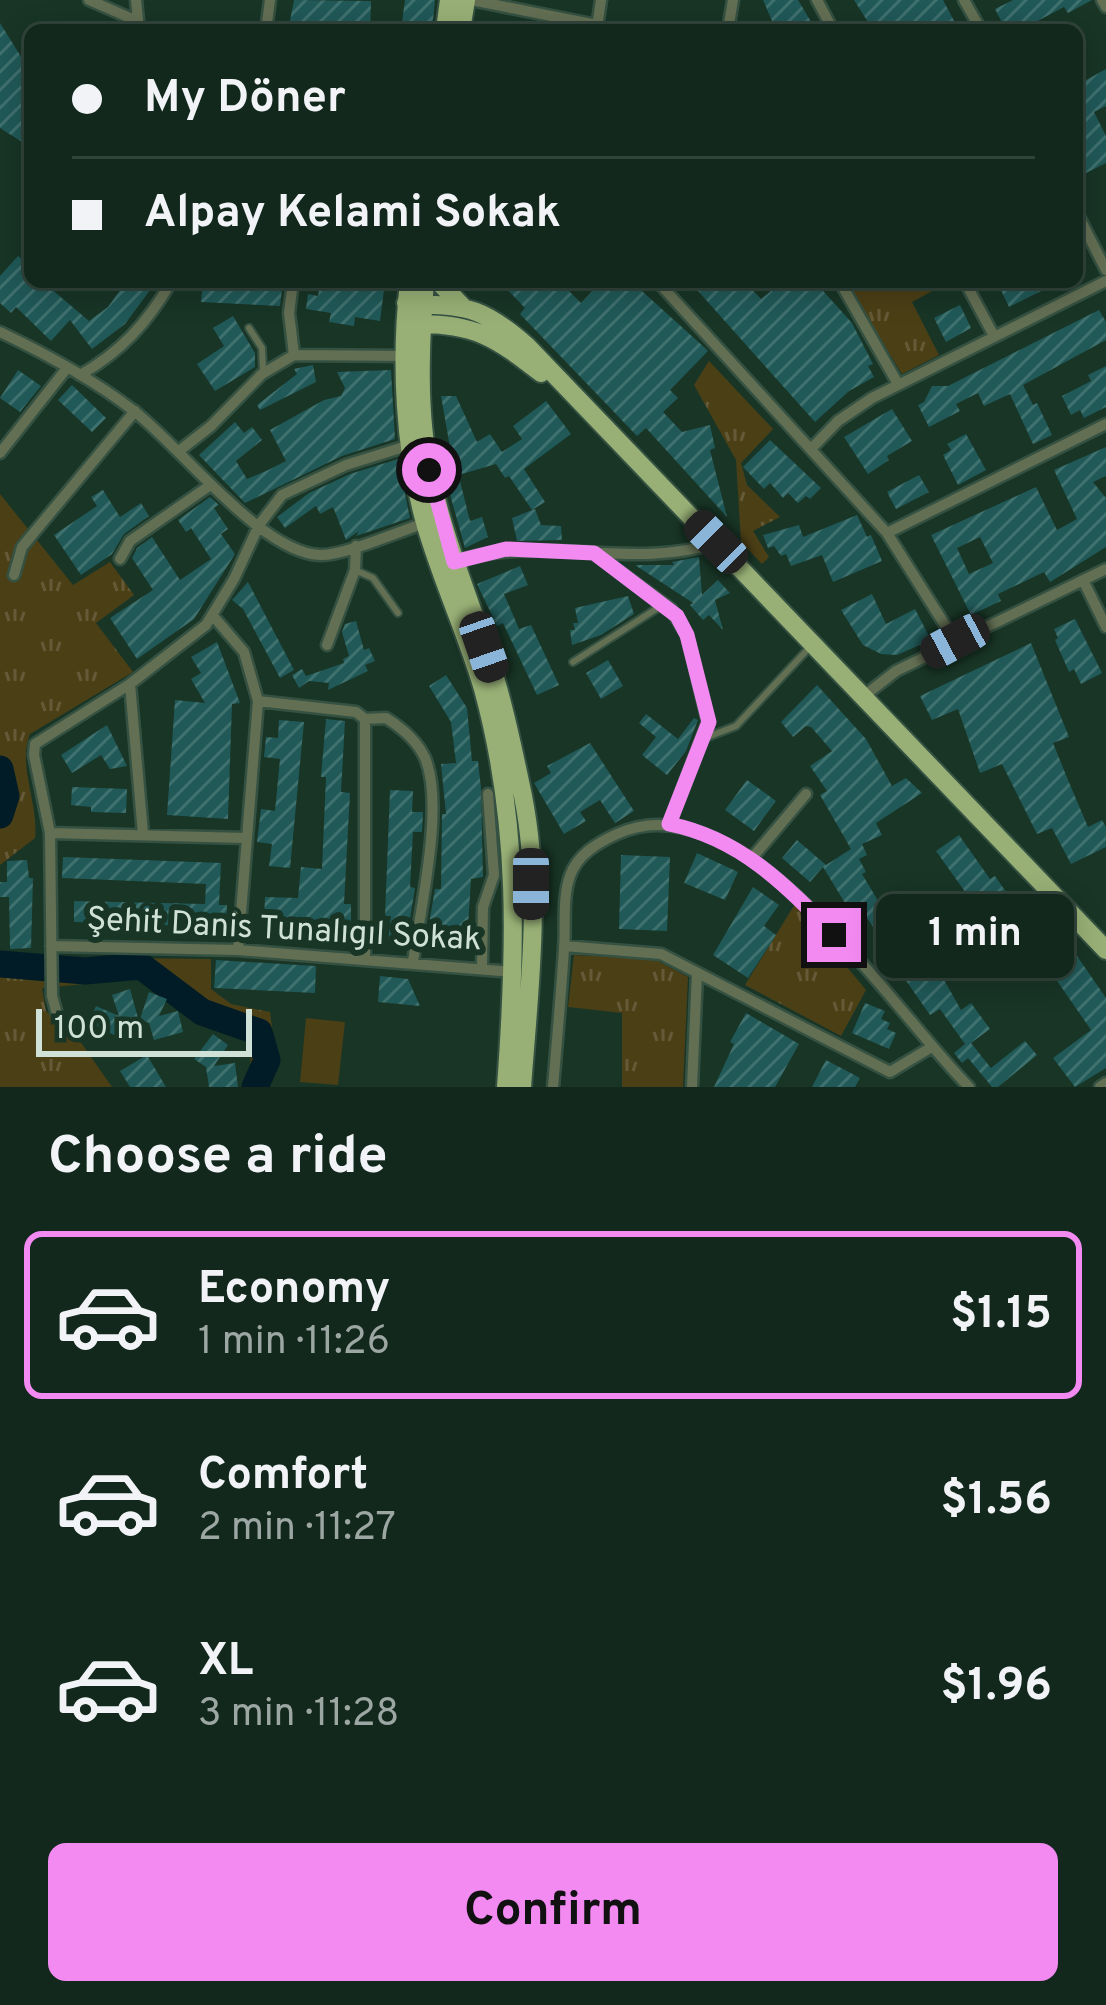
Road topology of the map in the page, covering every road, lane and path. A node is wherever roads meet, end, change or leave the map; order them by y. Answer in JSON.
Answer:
{"nodes":[{"id":1,"x":89,"y":0,"type":"edge"},
{"id":2,"x":468,"y":0,"type":"edge"},
{"id":3,"x":134,"y":24,"type":"edge"},
{"id":4,"x":583,"y":24,"type":"edge"},
{"id":5,"x":1083,"y":225,"type":"edge"},
{"id":6,"x":1106,"y":269,"type":"edge"},
{"id":7,"x":1106,"y":281,"type":"edge"},
{"id":8,"x":166,"y":288,"type":"edge"},
{"id":9,"x":292,"y":288,"type":"edge"},
{"id":10,"x":410,"y":288,"type":"edge"},
{"id":11,"x":422,"y":288,"type":"edge"},
{"id":12,"x":445,"y":288,"type":"edge"},
{"id":13,"x":663,"y":288,"type":"edge"},
{"id":14,"x":843,"y":288,"type":"edge"},
{"id":15,"x":968,"y":288,"type":"edge"},
{"id":16,"x":462,"y":305,"type":"junction"},
{"id":17,"x":414,"y":313,"type":"junction"},
{"id":18,"x":249,"y":328,"type":"dead end"},
{"id":19,"x":0,"y":332,"type":"edge"},
{"id":20,"x":994,"y":336,"type":"junction"},
{"id":21,"x":294,"y":355,"type":"junction"},
{"id":22,"x":414,"y":357,"type":"junction"},
{"id":23,"x":67,"y":368,"type":"junction"},
{"id":24,"x":262,"y":374,"type":"junction"},
{"id":25,"x":80,"y":375,"type":"junction"},
{"id":26,"x":898,"y":384,"type":"junction"},
{"id":27,"x":565,"y":388,"type":"junction"},
{"id":28,"x":135,"y":411,"type":"junction"},
{"id":29,"x":1106,"y":424,"type":"edge"},
{"id":30,"x":410,"y":446,"type":"junction"},
{"id":31,"x":811,"y":449,"type":"junction"},
{"id":32,"x":179,"y":451,"type":"junction"},
{"id":33,"x":0,"y":453,"type":"edge"},
{"id":34,"x":209,"y":486,"type":"junction"},
{"id":35,"x":425,"y":523,"type":"junction"},
{"id":36,"x":259,"y":525,"type":"junction"},
{"id":37,"x":887,"y":532,"type":"junction"},
{"id":38,"x":716,"y":542,"type":"junction"},
{"id":39,"x":356,"y":545,"type":"junction"},
{"id":40,"x":594,"y":553,"type":"junction"},
{"id":41,"x":120,"y":559,"type":"dead end"},
{"id":42,"x":454,"y":562,"type":"junction"},
{"id":43,"x":1106,"y":569,"type":"edge"},
{"id":44,"x":355,"y":570,"type":"junction"},
{"id":45,"x":14,"y":575,"type":"dead end"},
{"id":46,"x":1084,"y":580,"type":"junction"},
{"id":47,"x":664,"y":604,"type":"junction"},
{"id":48,"x":398,"y":614,"type":"dead end"},
{"id":49,"x":214,"y":617,"type":"junction"},
{"id":50,"x":1106,"y":627,"type":"edge"},
{"id":51,"x":955,"y":641,"type":"junction"},
{"id":52,"x":813,"y":644,"type":"junction"},
{"id":53,"x":327,"y":646,"type":"dead end"},
{"id":54,"x":574,"y":662,"type":"dead end"},
{"id":55,"x":130,"y":685,"type":"junction"},
{"id":56,"x":863,"y":696,"type":"junction"},
{"id":57,"x":258,"y":701,"type":"junction"},
{"id":58,"x":365,"y":719,"type":"junction"},
{"id":59,"x":705,"y":739,"type":"junction"},
{"id":60,"x":488,"y":794,"type":"dead end"},
{"id":61,"x":806,"y":794,"type":"dead end"},
{"id":62,"x":669,"y":824,"type":"junction"},
{"id":63,"x":50,"y":833,"type":"junction"},
{"id":64,"x":143,"y":834,"type":"junction"},
{"id":65,"x":246,"y":838,"type":"junction"},
{"id":66,"x":752,"y":858,"type":"junction"},
{"id":67,"x":564,"y":946,"type":"junction"},
{"id":68,"x":51,"y":950,"type":"junction"},
{"id":69,"x":238,"y":950,"type":"junction"},
{"id":70,"x":1106,"y":950,"type":"edge"},
{"id":71,"x":364,"y":958,"type":"junction"},
{"id":72,"x":413,"y":962,"type":"junction"},
{"id":73,"x":482,"y":968,"type":"junction"},
{"id":74,"x":514,"y":972,"type":"junction"},
{"id":75,"x":698,"y":973,"type":"junction"},
{"id":76,"x":57,"y":1014,"type":"dead end"},
{"id":77,"x":930,"y":1048,"type":"junction"},
{"id":78,"x":506,"y":1087,"type":"edge"},
{"id":79,"x":522,"y":1087,"type":"edge"},
{"id":80,"x":553,"y":1087,"type":"edge"},
{"id":81,"x":692,"y":1087,"type":"edge"},
{"id":82,"x":969,"y":1087,"type":"edge"}],
"edges":[{"from":1,"to":3,"type":"street"},
{"from":2,"to":4,"type":"street"},
{"from":5,"to":6,"type":"street"},
{"from":7,"to":20,"type":"street"},
{"from":8,"to":25,"type":"street"},
{"from":9,"to":21,"type":"street"},
{"from":10,"to":17,"type":"main road"},
{"from":11,"to":17,"type":"main road"},
{"from":12,"to":16,"type":"main road"},
{"from":13,"to":31,"type":"street"},
{"from":14,"to":26,"type":"street"},
{"from":15,"to":20,"type":"street"},
{"from":16,"to":17,"type":"main road"},
{"from":16,"to":27,"type":"main road"},
{"from":17,"to":22,"type":"main road"},
{"from":17,"to":27,"type":"main road"},
{"from":18,"to":24,"type":"lane"},
{"from":19,"to":23,"type":"street"},
{"from":20,"to":26,"type":"street"},
{"from":21,"to":22,"type":"street"},
{"from":21,"to":24,"type":"street"},
{"from":22,"to":30,"type":"main road"},
{"from":22,"to":42,"type":"main road"},
{"from":23,"to":25,"type":"street"},
{"from":23,"to":33,"type":"street"},
{"from":24,"to":32,"type":"street"},
{"from":25,"to":28,"type":"street"},
{"from":26,"to":31,"type":"street"},
{"from":27,"to":38,"type":"main road"},
{"from":28,"to":32,"type":"street"},
{"from":28,"to":45,"type":"street"},
{"from":29,"to":37,"type":"street"},
{"from":30,"to":35,"type":"main road"},
{"from":30,"to":36,"type":"street"},
{"from":31,"to":37,"type":"street"},
{"from":32,"to":34,"type":"street"},
{"from":34,"to":36,"type":"street"},
{"from":34,"to":41,"type":"street"},
{"from":35,"to":39,"type":"street"},
{"from":35,"to":74,"type":"main road"},
{"from":36,"to":39,"type":"street"},
{"from":36,"to":49,"type":"street"},
{"from":37,"to":51,"type":"street"},
{"from":38,"to":40,"type":"street"},
{"from":38,"to":52,"type":"main road"},
{"from":39,"to":44,"type":"street"},
{"from":40,"to":42,"type":"street"},
{"from":40,"to":47,"type":"street"},
{"from":42,"to":79,"type":"main road"},
{"from":43,"to":46,"type":"street"},
{"from":44,"to":48,"type":"lane"},
{"from":44,"to":53,"type":"street"},
{"from":46,"to":50,"type":"street"},
{"from":46,"to":51,"type":"street"},
{"from":47,"to":54,"type":"lane"},
{"from":47,"to":59,"type":"street"},
{"from":49,"to":55,"type":"street"},
{"from":49,"to":57,"type":"street"},
{"from":51,"to":56,"type":"street"},
{"from":52,"to":56,"type":"main road"},
{"from":52,"to":59,"type":"lane"},
{"from":55,"to":63,"type":"street"},
{"from":55,"to":64,"type":"street"},
{"from":56,"to":70,"type":"main road"},
{"from":57,"to":58,"type":"street"},
{"from":57,"to":65,"type":"street"},
{"from":58,"to":71,"type":"street"},
{"from":58,"to":72,"type":"street"},
{"from":59,"to":62,"type":"street"},
{"from":60,"to":73,"type":"street"},
{"from":61,"to":66,"type":"street"},
{"from":62,"to":66,"type":"street"},
{"from":62,"to":67,"type":"street"},
{"from":63,"to":64,"type":"street"},
{"from":63,"to":68,"type":"street"},
{"from":64,"to":65,"type":"street"},
{"from":65,"to":69,"type":"street"},
{"from":66,"to":77,"type":"street"},
{"from":67,"to":75,"type":"street"},
{"from":67,"to":80,"type":"street"},
{"from":68,"to":69,"type":"street","name":"Şehit Danis Tunalıgıl Sokak"},
{"from":68,"to":76,"type":"street"},
{"from":69,"to":71,"type":"street","name":"Şehit Danis Tunalıgıl Sokak"},
{"from":71,"to":72,"type":"street","name":"Şehit Danis Tunalıgıl Sokak"},
{"from":72,"to":73,"type":"street","name":"Şehit Danis Tunalıgıl Sokak"},
{"from":73,"to":74,"type":"street","name":"Şehit Danis Tunalıgıl Sokak"},
{"from":74,"to":78,"type":"main road"},
{"from":75,"to":77,"type":"street"},
{"from":75,"to":81,"type":"street"},
{"from":77,"to":82,"type":"street"}]}
